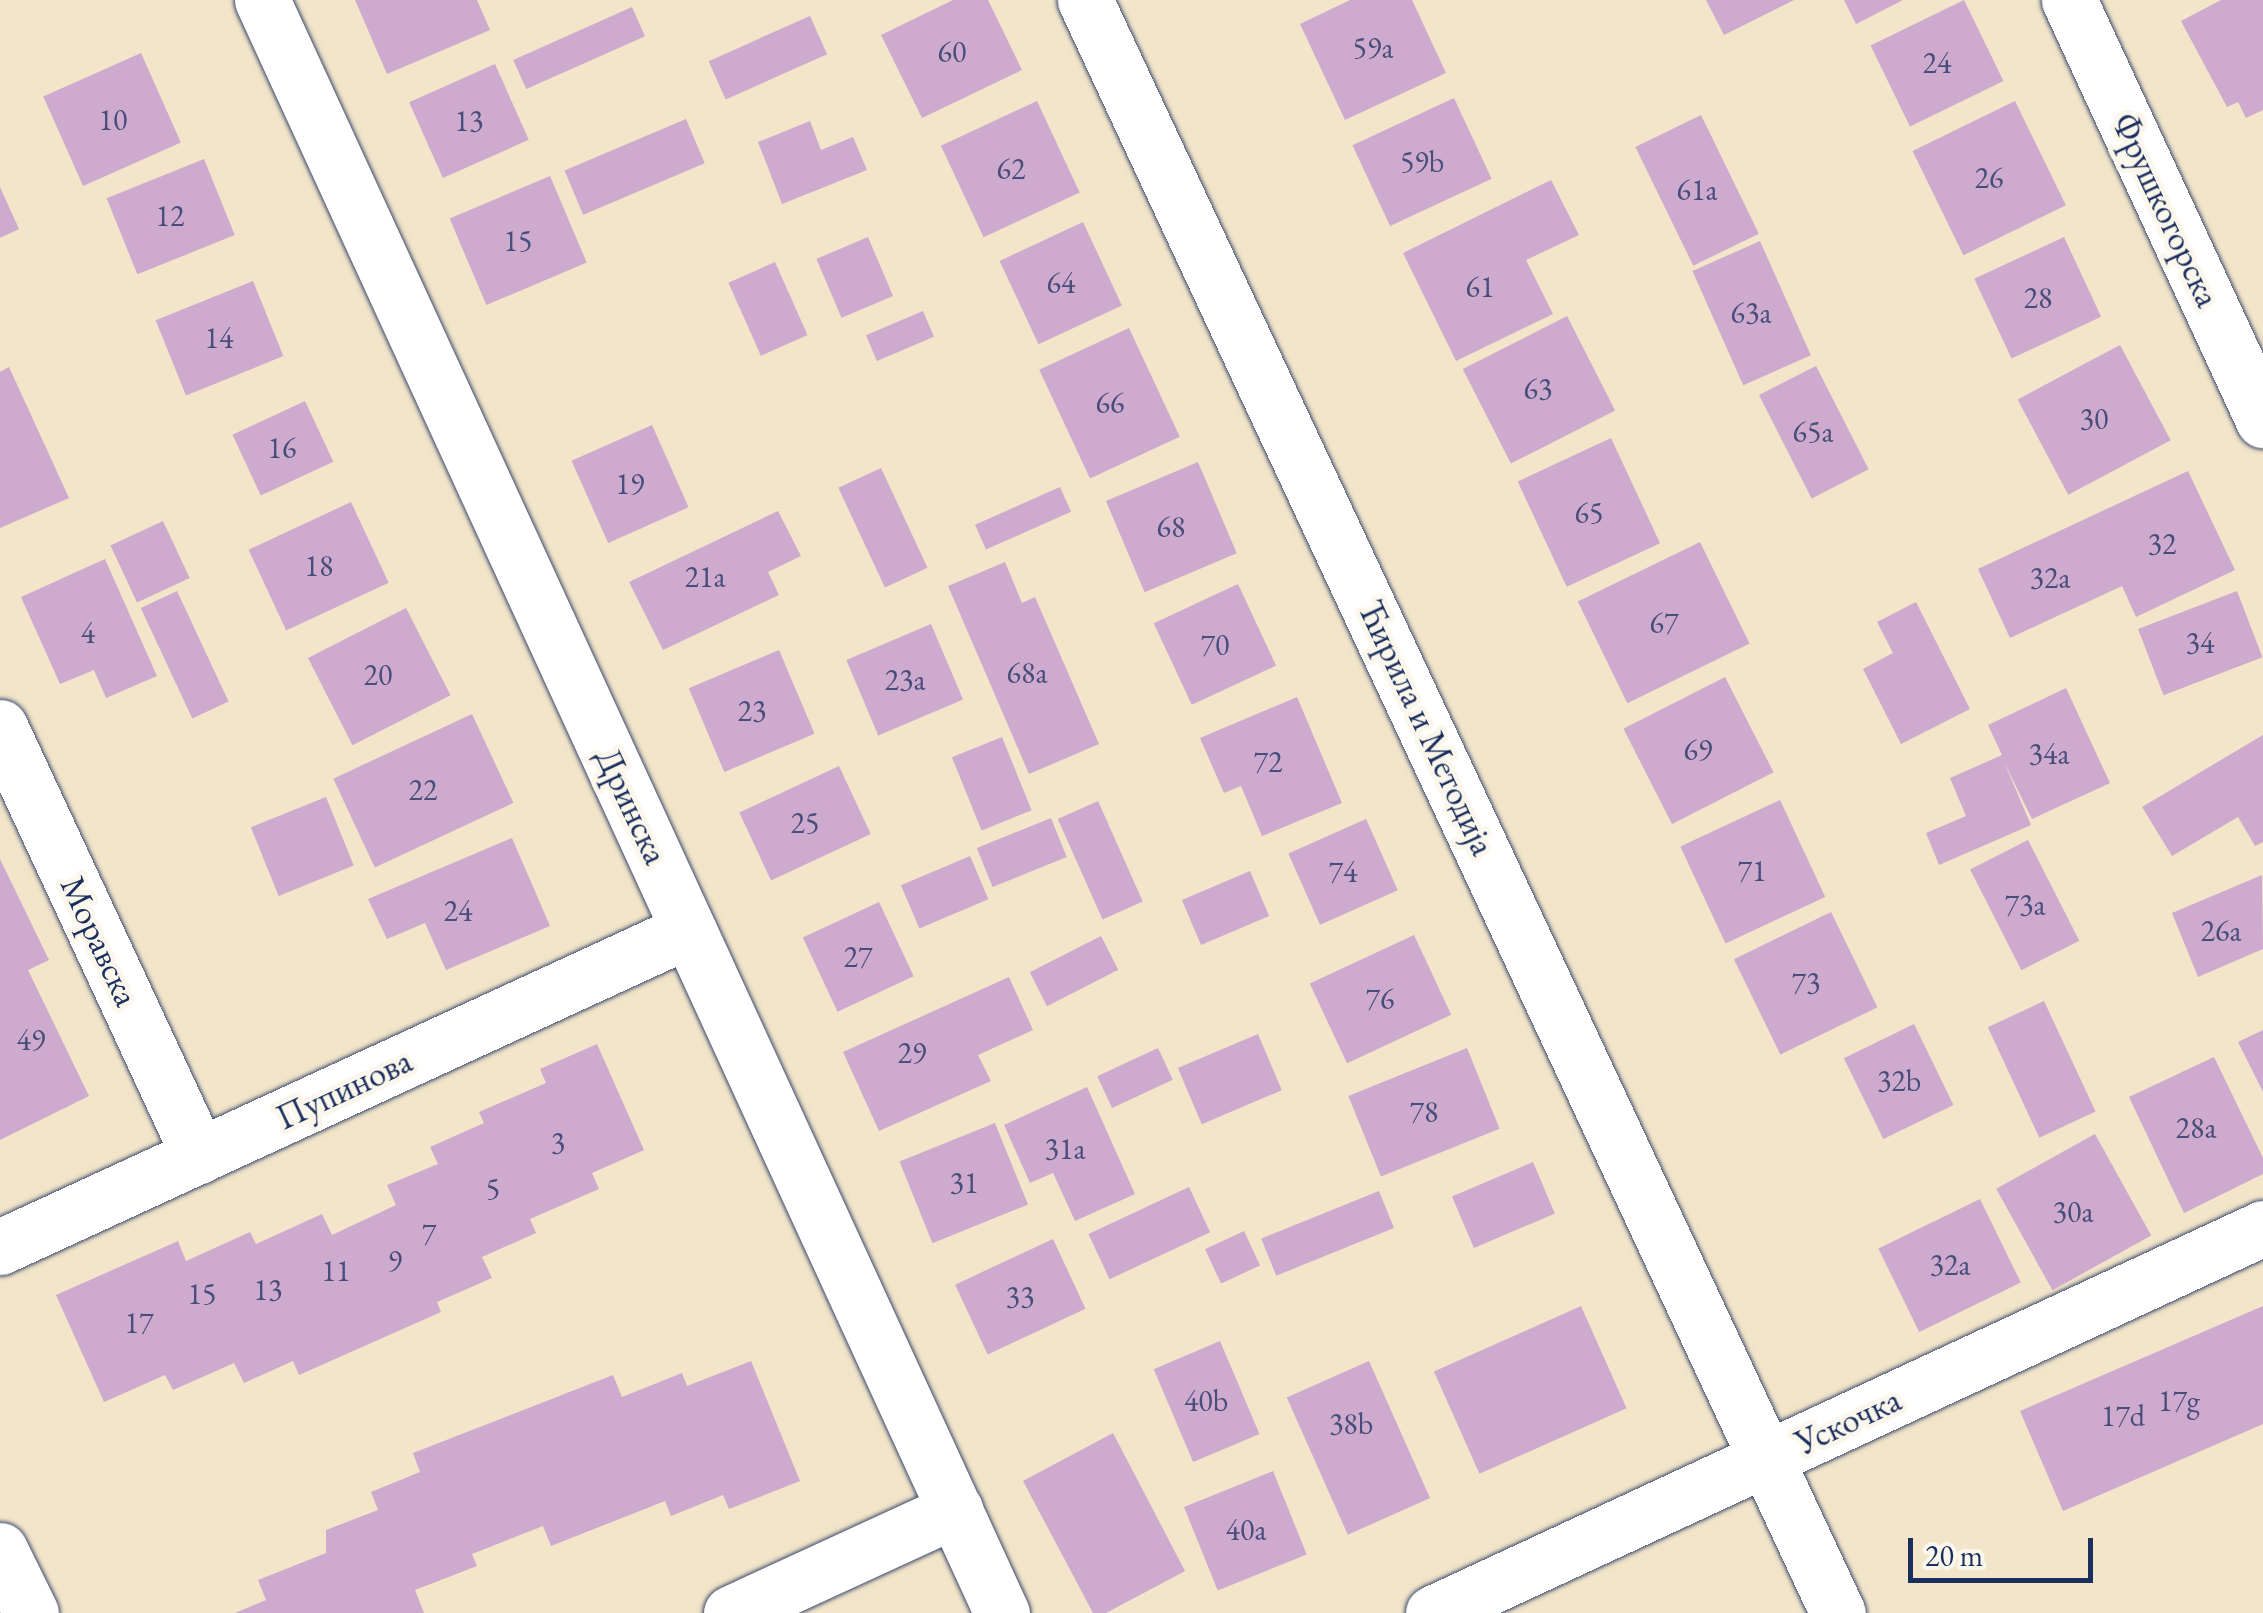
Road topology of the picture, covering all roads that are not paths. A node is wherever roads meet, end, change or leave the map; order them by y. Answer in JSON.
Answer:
{"nodes":[{"id":1,"x":262,"y":0,"type":"edge"},
{"id":2,"x":1085,"y":0,"type":"edge"},
{"id":3,"x":2069,"y":0,"type":"edge"},
{"id":4,"x":2263,"y":420,"type":"edge"},
{"id":5,"x":0,"y":727,"type":"edge"},
{"id":6,"x":689,"y":930,"type":"junction"},
{"id":7,"x":199,"y":1156,"type":"junction"},
{"id":8,"x":2263,"y":1228,"type":"edge"},
{"id":9,"x":0,"y":1247,"type":"edge"},
{"id":10,"x":1770,"y":1457,"type":"junction"},
{"id":11,"x":955,"y":1510,"type":"junction"},
{"id":12,"x":0,"y":1550,"type":"edge"},
{"id":13,"x":32,"y":1613,"type":"edge"},
{"id":14,"x":731,"y":1613,"type":"edge"},
{"id":15,"x":1002,"y":1613,"type":"edge"},
{"id":16,"x":1433,"y":1613,"type":"edge"},
{"id":17,"x":1838,"y":1613,"type":"edge"}],
"edges":[{"from":1,"to":6,"type":"street","name":"Дринска"},
{"from":2,"to":10,"type":"street","name":"Ћирила и Методија"},
{"from":3,"to":4,"type":"street","name":"Фрушкогорска"},
{"from":5,"to":7,"type":"street","name":"Моравска"},
{"from":6,"to":7,"type":"street","name":"Пупинова"},
{"from":6,"to":11,"type":"street","name":"Дринска"},
{"from":7,"to":9,"type":"street","name":"Пупинова"},
{"from":8,"to":10,"type":"street","name":"Ускочка"},
{"from":10,"to":16,"type":"street","name":"Ускочка"},
{"from":10,"to":17,"type":"street","name":"Ћирила и Методија"},
{"from":11,"to":14,"type":"street"},
{"from":11,"to":15,"type":"street","name":"Дринска"},
{"from":12,"to":13,"type":"street"}]}
